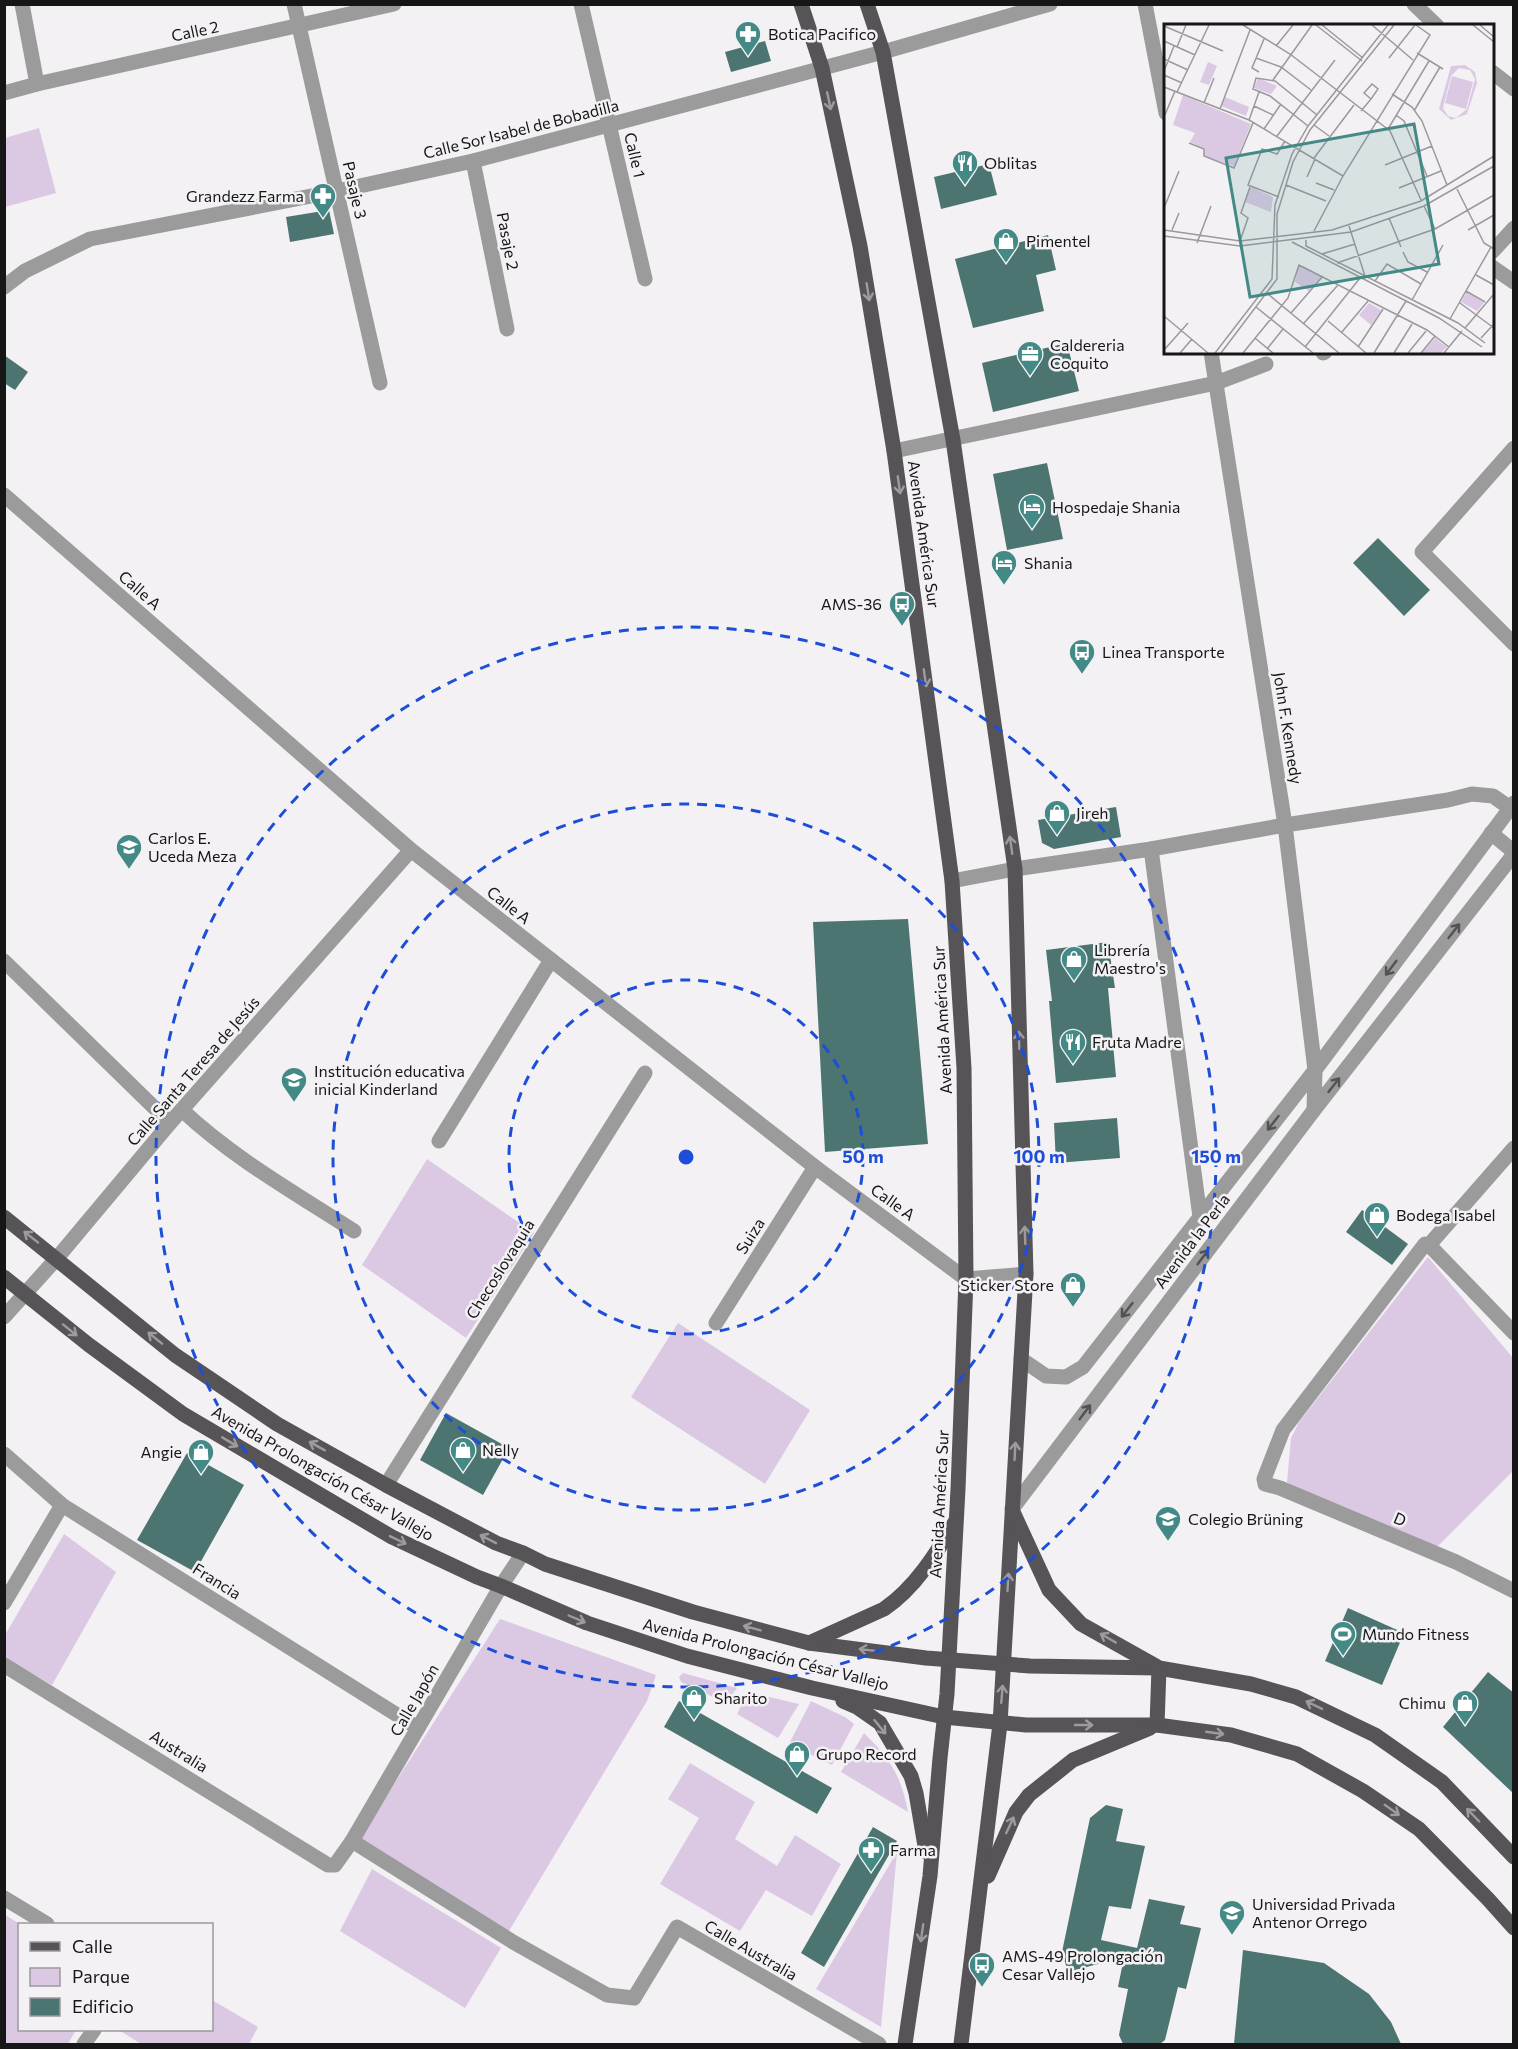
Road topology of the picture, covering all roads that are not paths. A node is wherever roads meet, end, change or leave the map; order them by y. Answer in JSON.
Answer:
{"nodes":[{"id":1,"x":22,"y":4,"type":"edge"},
{"id":2,"x":294,"y":4,"type":"edge"},
{"id":3,"x":394,"y":4,"type":"edge"},
{"id":4,"x":581,"y":4,"type":"edge"},
{"id":5,"x":801,"y":4,"type":"edge"},
{"id":6,"x":867,"y":4,"type":"edge"},
{"id":7,"x":1050,"y":4,"type":"edge"},
{"id":8,"x":1145,"y":4,"type":"edge"},
{"id":9,"x":1414,"y":4,"type":"edge"},
{"id":10,"x":1435,"y":24,"type":"edge"},
{"id":11,"x":298,"y":27,"type":"junction"},
{"id":12,"x":883,"y":52,"type":"junction"},
{"id":13,"x":822,"y":68,"type":"junction"},
{"id":14,"x":1494,"y":74,"type":"edge"},
{"id":15,"x":37,"y":84,"type":"junction"},
{"id":16,"x":1514,"y":89,"type":"edge"},
{"id":17,"x":4,"y":93,"type":"edge"},
{"id":18,"x":1164,"y":103,"type":"edge"},
{"id":19,"x":610,"y":125,"type":"junction"},
{"id":20,"x":474,"y":161,"type":"junction"},
{"id":21,"x":337,"y":191,"type":"junction"},
{"id":22,"x":1514,"y":228,"type":"edge"},
{"id":23,"x":1494,"y":250,"type":"edge"},
{"id":24,"x":1494,"y":268,"type":"edge"},
{"id":25,"x":645,"y":279,"type":"dead end"},
{"id":26,"x":1514,"y":282,"type":"edge"},
{"id":27,"x":4,"y":287,"type":"edge"},
{"id":28,"x":507,"y":329,"type":"dead end"},
{"id":29,"x":1210,"y":354,"type":"edge"},
{"id":30,"x":1266,"y":364,"type":"dead end"},
{"id":31,"x":380,"y":383,"type":"dead end"},
{"id":32,"x":1216,"y":383,"type":"junction"},
{"id":33,"x":953,"y":440,"type":"junction"},
{"id":34,"x":1514,"y":448,"type":"edge"},
{"id":35,"x":894,"y":451,"type":"junction"},
{"id":36,"x":4,"y":495,"type":"edge"},
{"id":37,"x":1514,"y":644,"type":"edge"},
{"id":38,"x":1512,"y":806,"type":"edge"},
{"id":39,"x":1285,"y":825,"type":"junction"},
{"id":40,"x":1491,"y":833,"type":"junction"},
{"id":41,"x":1151,"y":849,"type":"junction"},
{"id":42,"x":411,"y":850,"type":"junction"},
{"id":43,"x":1514,"y":853,"type":"edge"},
{"id":44,"x":1015,"y":869,"type":"junction"},
{"id":45,"x":952,"y":881,"type":"junction"},
{"id":46,"x":551,"y":960,"type":"junction"},
{"id":47,"x":4,"y":961,"type":"edge"},
{"id":48,"x":1315,"y":1070,"type":"junction"},
{"id":49,"x":645,"y":1073,"type":"dead end"},
{"id":50,"x":182,"y":1110,"type":"junction"},
{"id":51,"x":1314,"y":1110,"type":"junction"},
{"id":52,"x":170,"y":1123,"type":"junction"},
{"id":53,"x":439,"y":1142,"type":"dead end"},
{"id":54,"x":1514,"y":1148,"type":"edge"},
{"id":55,"x":815,"y":1167,"type":"junction"},
{"id":56,"x":4,"y":1217,"type":"edge"},
{"id":57,"x":1200,"y":1217,"type":"junction"},
{"id":58,"x":354,"y":1231,"type":"dead end"},
{"id":59,"x":1429,"y":1245,"type":"junction"},
{"id":60,"x":57,"y":1258,"type":"junction"},
{"id":61,"x":1026,"y":1274,"type":"junction"},
{"id":62,"x":4,"y":1277,"type":"edge"},
{"id":63,"x":966,"y":1279,"type":"junction"},
{"id":64,"x":25,"y":1294,"type":"junction"},
{"id":65,"x":4,"y":1317,"type":"edge"},
{"id":66,"x":716,"y":1323,"type":"dead end"},
{"id":67,"x":1514,"y":1333,"type":"edge"},
{"id":68,"x":1021,"y":1359,"type":"junction"},
{"id":69,"x":4,"y":1454,"type":"edge"},
{"id":70,"x":386,"y":1485,"type":"junction"},
{"id":71,"x":62,"y":1505,"type":"junction"},
{"id":72,"x":1012,"y":1509,"type":"junction"},
{"id":73,"x":957,"y":1520,"type":"junction"},
{"id":74,"x":523,"y":1553,"type":"junction"},
{"id":75,"x":501,"y":1586,"type":"junction"},
{"id":76,"x":1514,"y":1591,"type":"edge"},
{"id":77,"x":4,"y":1603,"type":"edge"},
{"id":78,"x":809,"y":1643,"type":"junction"},
{"id":79,"x":949,"y":1660,"type":"junction"},
{"id":80,"x":1005,"y":1664,"type":"junction"},
{"id":81,"x":4,"y":1665,"type":"edge"},
{"id":82,"x":1159,"y":1668,"type":"junction"},
{"id":83,"x":812,"y":1688,"type":"junction"},
{"id":84,"x":944,"y":1717,"type":"junction"},
{"id":85,"x":1000,"y":1724,"type":"junction"},
{"id":86,"x":1157,"y":1725,"type":"junction"},
{"id":87,"x":418,"y":1728,"type":"junction"},
{"id":88,"x":352,"y":1841,"type":"junction"},
{"id":89,"x":1514,"y":1857,"type":"edge"},
{"id":90,"x":335,"y":1866,"type":"joint"},
{"id":91,"x":930,"y":1876,"type":"junction"},
{"id":92,"x":4,"y":1899,"type":"edge"},
{"id":93,"x":980,"y":1899,"type":"junction"},
{"id":94,"x":45,"y":1923,"type":"edge"},
{"id":95,"x":1514,"y":1928,"type":"edge"},
{"id":96,"x":93,"y":2031,"type":"edge"},
{"id":97,"x":84,"y":2044,"type":"edge"},
{"id":98,"x":879,"y":2044,"type":"edge"},
{"id":99,"x":905,"y":2044,"type":"edge"},
{"id":100,"x":961,"y":2044,"type":"edge"}],
"edges":[{"from":1,"to":15,"type":"street"},
{"from":2,"to":11,"type":"street","name":"Pasaje 3"},
{"from":3,"to":11,"type":"street","name":"Calle 2"},
{"from":4,"to":19,"type":"street","name":"Calle 1"},
{"from":5,"to":13,"type":"main road","name":"Avenida América Sur"},
{"from":6,"to":12,"type":"main road"},
{"from":7,"to":12,"type":"street","name":"Calle Sor Isabel de Bobadilla"},
{"from":8,"to":18,"type":"street"},
{"from":9,"to":10,"type":"street"},
{"from":11,"to":15,"type":"street","name":"Calle 2"},
{"from":11,"to":21,"type":"street","name":"Pasaje 3"},
{"from":12,"to":13,"type":"street","name":"Calle Sor Isabel de Bobadilla"},
{"from":12,"to":33,"type":"main road"},
{"from":13,"to":19,"type":"street","name":"Calle Sor Isabel de Bobadilla"},
{"from":13,"to":35,"type":"main road","name":"Avenida América Sur","one_way":true},
{"from":14,"to":16,"type":"street"},
{"from":15,"to":17,"type":"street","name":"Calle 2"},
{"from":19,"to":20,"type":"street","name":"Calle Sor Isabel de Bobadilla"},
{"from":19,"to":25,"type":"street","name":"Calle 1"},
{"from":20,"to":21,"type":"street","name":"Calle Sor Isabel de Bobadilla"},
{"from":20,"to":28,"type":"street","name":"Pasaje 2"},
{"from":21,"to":27,"type":"street","name":"Calle Sor Isabel de Bobadilla"},
{"from":21,"to":31,"type":"street","name":"Pasaje 3"},
{"from":22,"to":23,"type":"street"},
{"from":24,"to":26,"type":"street"},
{"from":29,"to":32,"type":"street","name":"John F. Kennedy"},
{"from":30,"to":32,"type":"street"},
{"from":32,"to":33,"type":"street"},
{"from":32,"to":39,"type":"street","name":"John F. Kennedy"},
{"from":33,"to":35,"type":"street"},
{"from":44,"to":33,"type":"main road","one_way":true},
{"from":34,"to":37,"type":"street"},
{"from":35,"to":45,"type":"main road","name":"Avenida América Sur","one_way":true},
{"from":36,"to":42,"type":"street","name":"Calle A"},
{"from":38,"to":39,"type":"street"},
{"from":38,"to":40,"type":"street","name":"Avenida la Perla"},
{"from":39,"to":41,"type":"street"},
{"from":39,"to":48,"type":"street","name":"John F. Kennedy"},
{"from":40,"to":43,"type":"street"},
{"from":40,"to":48,"type":"street","name":"Avenida la Perla","one_way":true},
{"from":41,"to":44,"type":"street"},
{"from":41,"to":57,"type":"street"},
{"from":42,"to":46,"type":"street","name":"Calle A"},
{"from":42,"to":50,"type":"street","name":"Calle Santa Teresa de Jesús"},
{"from":51,"to":43,"type":"street","name":"Avenida la Perla","one_way":true},
{"from":44,"to":45,"type":"street"},
{"from":61,"to":44,"type":"main road","one_way":true},
{"from":45,"to":63,"type":"main road","name":"Avenida América Sur"},
{"from":46,"to":53,"type":"street"},
{"from":46,"to":55,"type":"street","name":"Calle A"},
{"from":47,"to":52,"type":"street"},
{"from":48,"to":51,"type":"street","name":"John F. Kennedy"},
{"from":48,"to":57,"type":"street","name":"Avenida la Perla","one_way":true},
{"from":49,"to":70,"type":"street","name":"Checoslovaquia"},
{"from":50,"to":52,"type":"street","name":"Calle Santa Teresa de Jesús"},
{"from":50,"to":58,"type":"street"},
{"from":72,"to":51,"type":"street","name":"Avenida la Perla","one_way":true},
{"from":52,"to":60,"type":"street","name":"Calle Santa Teresa de Jesús"},
{"from":54,"to":59,"type":"street"},
{"from":55,"to":63,"type":"street","name":"Calle A"},
{"from":55,"to":66,"type":"street","name":"Suiza"},
{"from":60,"to":56,"type":"main road","name":"Avenida Prolongación César Vallejo","one_way":true},
{"from":57,"to":68,"type":"street","name":"Avenida la Perla","one_way":true},
{"from":59,"to":67,"type":"street"},
{"from":59,"to":76,"type":"street","name":"D"},
{"from":60,"to":64,"type":"street","name":"Calle Santa Teresa de Jesús"},
{"from":70,"to":60,"type":"main road","name":"Avenida Prolongación César Vallejo","one_way":true},
{"from":61,"to":63,"type":"street"},
{"from":61,"to":68,"type":"main road"},
{"from":62,"to":64,"type":"main road","name":"Avenida Prolongación César Vallejo"},
{"from":63,"to":73,"type":"main road","name":"Avenida América Sur"},
{"from":64,"to":65,"type":"street","name":"Calle Santa Teresa de Jesús"},
{"from":64,"to":75,"type":"main road","name":"Avenida Prolongación César Vallejo","one_way":true},
{"from":72,"to":68,"type":"main road","one_way":true},
{"from":69,"to":71,"type":"street","name":"Francia"},
{"from":74,"to":70,"type":"main road","name":"Avenida Prolongación César Vallejo","one_way":true},
{"from":71,"to":77,"type":"street"},
{"from":71,"to":87,"type":"street","name":"Francia"},
{"from":80,"to":72,"type":"main road","one_way":true},
{"from":82,"to":72,"type":"main road","one_way":true},
{"from":73,"to":78,"type":"main road"},
{"from":73,"to":79,"type":"main road","name":"Avenida América Sur"},
{"from":74,"to":75,"type":"street","name":"Calle Japón"},
{"from":78,"to":74,"type":"main road","name":"Avenida Prolongación César Vallejo","one_way":true},
{"from":75,"to":83,"type":"main road","name":"Avenida Prolongación César Vallejo","one_way":true},
{"from":75,"to":87,"type":"street","name":"Calle Japón"},
{"from":79,"to":78,"type":"main road","name":"Avenida Prolongación César Vallejo","one_way":true},
{"from":79,"to":80,"type":"main road","name":"Avenida Prolongación César Vallejo"},
{"from":79,"to":84,"type":"main road","name":"Avenida América Sur"},
{"from":80,"to":82,"type":"main road","name":"Avenida Prolongación César Vallejo"},
{"from":85,"to":80,"type":"main road","one_way":true},
{"from":81,"to":90,"type":"street","name":"Australia"},
{"from":82,"to":86,"type":"main road"},
{"from":89,"to":82,"type":"main road","name":"Avenida Prolongación César Vallejo","one_way":true},
{"from":83,"to":84,"type":"main road","name":"Avenida Prolongación César Vallejo"},
{"from":83,"to":91,"type":"main road","one_way":true},
{"from":84,"to":85,"type":"main road","name":"Avenida Prolongación César Vallejo"},
{"from":84,"to":91,"type":"main road","name":"Avenida América Sur"},
{"from":85,"to":86,"type":"main road","name":"Avenida Prolongación César Vallejo","one_way":true},
{"from":85,"to":93,"type":"main road"},
{"from":93,"to":86,"type":"main road","one_way":true},
{"from":86,"to":95,"type":"main road","name":"Avenida Prolongación César Vallejo","one_way":true},
{"from":87,"to":88,"type":"street","name":"Calle Japón"},
{"from":88,"to":90,"type":"street","name":"Calle Japón"},
{"from":88,"to":98,"type":"street","name":"Calle Australia"},
{"from":91,"to":99,"type":"main road","name":"Avenida América Sur","one_way":true},
{"from":92,"to":94,"type":"street"},
{"from":93,"to":100,"type":"main road"},
{"from":96,"to":97,"type":"street"}]}
